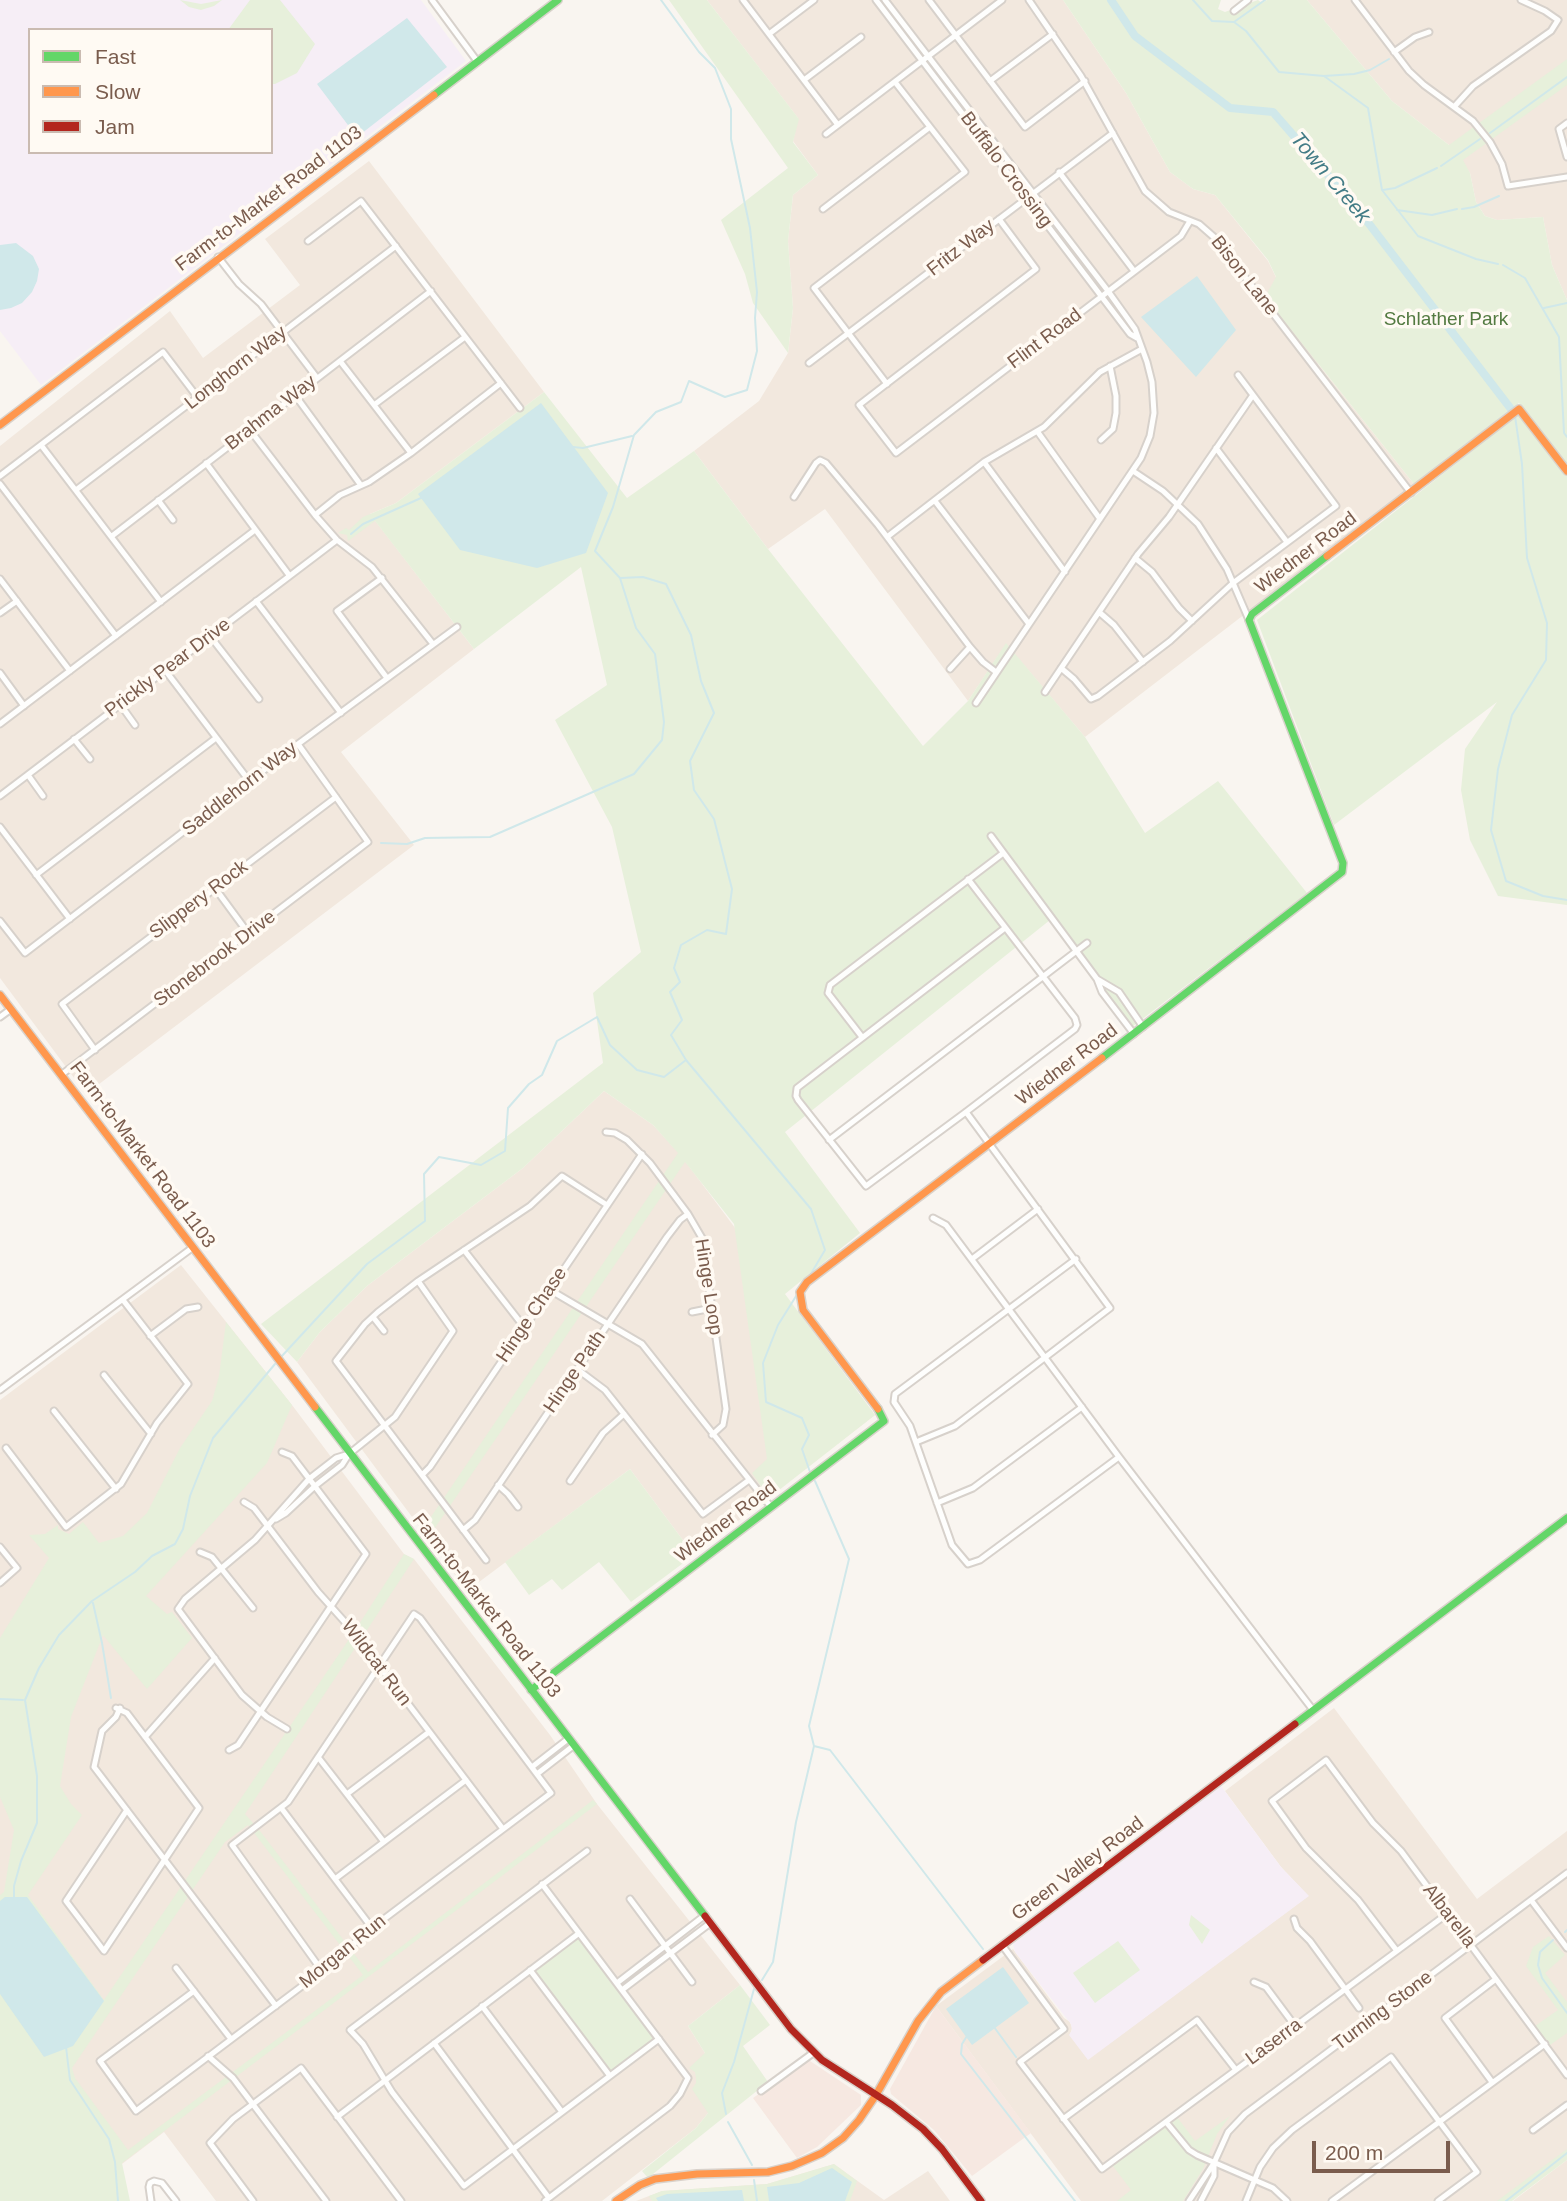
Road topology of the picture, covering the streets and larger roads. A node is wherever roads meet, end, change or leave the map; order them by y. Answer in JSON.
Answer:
{"nodes":[{"id":1,"x":432,"y":0,"type":"edge"},
{"id":2,"x":558,"y":0,"type":"edge"},
{"id":3,"x":743,"y":0,"type":"edge"},
{"id":4,"x":814,"y":0,"type":"edge"},
{"id":5,"x":876,"y":0,"type":"edge"},
{"id":6,"x":885,"y":0,"type":"edge"},
{"id":7,"x":929,"y":0,"type":"edge"},
{"id":8,"x":1002,"y":0,"type":"edge"},
{"id":9,"x":1029,"y":0,"type":"edge"},
{"id":10,"x":1248,"y":0,"type":"edge"},
{"id":11,"x":1355,"y":0,"type":"edge"},
{"id":12,"x":1521,"y":0,"type":"edge"},
{"id":13,"x":1234,"y":10,"type":"dead end"},
{"id":14,"x":1429,"y":32,"type":"dead end"},
{"id":15,"x":769,"y":34,"type":"junction"},
{"id":16,"x":1053,"y":34,"type":"junction"},
{"id":17,"x":956,"y":35,"type":"junction"},
{"id":18,"x":860,"y":37,"type":"dead end"},
{"id":19,"x":1394,"y":52,"type":"junction"},
{"id":20,"x":926,"y":59,"type":"junction"},
{"id":21,"x":477,"y":61,"type":"junction"},
{"id":22,"x":804,"y":80,"type":"junction"},
{"id":23,"x":990,"y":80,"type":"junction"},
{"id":24,"x":1085,"y":81,"type":"junction"},
{"id":25,"x":895,"y":82,"type":"junction"},
{"id":26,"x":1454,"y":107,"type":"junction"},
{"id":27,"x":1567,"y":123,"type":"edge"},
{"id":28,"x":838,"y":125,"type":"junction"},
{"id":29,"x":930,"y":127,"type":"junction"},
{"id":30,"x":1113,"y":133,"type":"junction"},
{"id":31,"x":826,"y":134,"type":"dead end"},
{"id":32,"x":1567,"y":157,"type":"edge"},
{"id":33,"x":1059,"y":172,"type":"junction"},
{"id":34,"x":1567,"y":177,"type":"edge"},
{"id":35,"x":1033,"y":193,"type":"junction"},
{"id":36,"x":1027,"y":198,"type":"junction"},
{"id":37,"x":823,"y":209,"type":"dead end"},
{"id":38,"x":999,"y":219,"type":"junction"},
{"id":39,"x":1190,"y":221,"type":"junction"},
{"id":40,"x":308,"y":241,"type":"dead end"},
{"id":41,"x":396,"y":246,"type":"junction"},
{"id":42,"x":218,"y":257,"type":"junction"},
{"id":43,"x":1134,"y":271,"type":"junction"},
{"id":44,"x":431,"y":291,"type":"junction"},
{"id":45,"x":1108,"y":291,"type":"junction"},
{"id":46,"x":1102,"y":296,"type":"junction"},
{"id":47,"x":282,"y":332,"type":"junction"},
{"id":48,"x":849,"y":334,"type":"junction"},
{"id":49,"x":465,"y":337,"type":"junction"},
{"id":50,"x":1137,"y":338,"type":"junction"},
{"id":51,"x":1142,"y":349,"type":"junction"},
{"id":52,"x":340,"y":361,"type":"junction"},
{"id":53,"x":809,"y":363,"type":"dead end"},
{"id":54,"x":1110,"y":366,"type":"junction"},
{"id":55,"x":1237,"y":375,"type":"dead end"},
{"id":56,"x":317,"y":378,"type":"junction"},
{"id":57,"x":501,"y":383,"type":"junction"},
{"id":58,"x":887,"y":384,"type":"junction"},
{"id":59,"x":295,"y":395,"type":"junction"},
{"id":60,"x":1253,"y":395,"type":"junction"},
{"id":61,"x":198,"y":398,"type":"junction"},
{"id":62,"x":374,"y":405,"type":"junction"},
{"id":63,"x":520,"y":408,"type":"dead end"},
{"id":64,"x":0,"y":425,"type":"edge"},
{"id":65,"x":250,"y":430,"type":"junction"},
{"id":66,"x":1037,"y":431,"type":"junction"},
{"id":67,"x":1101,"y":440,"type":"dead end"},
{"id":68,"x":41,"y":445,"type":"junction"},
{"id":69,"x":1216,"y":448,"type":"junction"},
{"id":70,"x":411,"y":453,"type":"junction"},
{"id":71,"x":984,"y":462,"type":"junction"},
{"id":72,"x":206,"y":463,"type":"junction"},
{"id":73,"x":1133,"y":471,"type":"junction"},
{"id":74,"x":1567,"y":471,"type":"edge"},
{"id":75,"x":0,"y":476,"type":"edge"},
{"id":76,"x":0,"y":484,"type":"edge"},
{"id":77,"x":360,"y":484,"type":"junction"},
{"id":78,"x":76,"y":490,"type":"junction"},
{"id":79,"x":1411,"y":493,"type":"junction"},
{"id":80,"x":794,"y":497,"type":"dead end"},
{"id":81,"x":158,"y":500,"type":"junction"},
{"id":82,"x":935,"y":501,"type":"junction"},
{"id":83,"x":1178,"y":503,"type":"junction"},
{"id":84,"x":315,"y":515,"type":"junction"},
{"id":85,"x":1101,"y":519,"type":"junction"},
{"id":86,"x":173,"y":520,"type":"dead end"},
{"id":87,"x":255,"y":530,"type":"junction"},
{"id":88,"x":112,"y":536,"type":"junction"},
{"id":89,"x":887,"y":537,"type":"junction"},
{"id":90,"x":337,"y":540,"type":"junction"},
{"id":91,"x":1287,"y":542,"type":"junction"},
{"id":92,"x":1135,"y":558,"type":"junction"},
{"id":93,"x":1065,"y":572,"type":"junction"},
{"id":94,"x":289,"y":575,"type":"junction"},
{"id":95,"x":382,"y":578,"type":"junction"},
{"id":96,"x":0,"y":579,"type":"edge"},
{"id":97,"x":1233,"y":583,"type":"junction"},
{"id":98,"x":17,"y":601,"type":"junction"},
{"id":99,"x":256,"y":601,"type":"junction"},
{"id":100,"x":161,"y":603,"type":"junction"},
{"id":101,"x":1099,"y":612,"type":"junction"},
{"id":102,"x":0,"y":614,"type":"edge"},
{"id":103,"x":1249,"y":620,"type":"junction"},
{"id":104,"x":1192,"y":621,"type":"junction"},
{"id":105,"x":1029,"y":624,"type":"junction"},
{"id":106,"x":457,"y":627,"type":"dead end"},
{"id":107,"x":116,"y":636,"type":"junction"},
{"id":108,"x":210,"y":636,"type":"junction"},
{"id":109,"x":433,"y":644,"type":"junction"},
{"id":110,"x":970,"y":647,"type":"junction"},
{"id":111,"x":1143,"y":662,"type":"junction"},
{"id":112,"x":1060,"y":668,"type":"junction"},
{"id":113,"x":950,"y":669,"type":"dead end"},
{"id":114,"x":165,"y":670,"type":"junction"},
{"id":115,"x":70,"y":671,"type":"junction"},
{"id":116,"x":996,"y":672,"type":"junction"},
{"id":117,"x":0,"y":673,"type":"edge"},
{"id":118,"x":387,"y":678,"type":"junction"},
{"id":119,"x":1045,"y":692,"type":"dead end"},
{"id":120,"x":259,"y":699,"type":"dead end"},
{"id":121,"x":976,"y":703,"type":"dead end"},
{"id":122,"x":120,"y":705,"type":"junction"},
{"id":123,"x":24,"y":706,"type":"junction"},
{"id":124,"x":341,"y":713,"type":"junction"},
{"id":125,"x":0,"y":724,"type":"edge"},
{"id":126,"x":135,"y":725,"type":"dead end"},
{"id":127,"x":216,"y":738,"type":"junction"},
{"id":128,"x":74,"y":739,"type":"junction"},
{"id":129,"x":298,"y":744,"type":"junction"},
{"id":130,"x":90,"y":759,"type":"dead end"},
{"id":131,"x":27,"y":775,"type":"junction"},
{"id":132,"x":250,"y":782,"type":"junction"},
{"id":133,"x":0,"y":796,"type":"edge"},
{"id":134,"x":43,"y":796,"type":"dead end"},
{"id":135,"x":336,"y":797,"type":"junction"},
{"id":136,"x":0,"y":827,"type":"edge"},
{"id":137,"x":990,"y":836,"type":"dead end"},
{"id":138,"x":1002,"y":854,"type":"junction"},
{"id":139,"x":36,"y":875,"type":"junction"},
{"id":140,"x":968,"y":879,"type":"junction"},
{"id":141,"x":215,"y":888,"type":"junction"},
{"id":142,"x":70,"y":919,"type":"junction"},
{"id":143,"x":0,"y":921,"type":"edge"},
{"id":144,"x":1005,"y":928,"type":"junction"},
{"id":145,"x":248,"y":933,"type":"junction"},
{"id":146,"x":1087,"y":943,"type":"dead end"},
{"id":147,"x":1077,"y":951,"type":"junction"},
{"id":148,"x":1042,"y":976,"type":"junction"},
{"id":149,"x":1097,"y":979,"type":"junction"},
{"id":150,"x":0,"y":995,"type":"edge"},
{"id":151,"x":11,"y":1009,"type":"junction"},
{"id":152,"x":0,"y":1017,"type":"edge"},
{"id":153,"x":1143,"y":1027,"type":"junction"},
{"id":154,"x":1134,"y":1034,"type":"junction"},
{"id":155,"x":862,"y":1037,"type":"junction"},
{"id":156,"x":95,"y":1050,"type":"junction"},
{"id":157,"x":61,"y":1075,"type":"junction"},
{"id":158,"x":966,"y":1112,"type":"junction"},
{"id":159,"x":606,"y":1132,"type":"dead end"},
{"id":160,"x":829,"y":1140,"type":"junction"},
{"id":161,"x":990,"y":1144,"type":"junction"},
{"id":162,"x":642,"y":1154,"type":"junction"},
{"id":163,"x":607,"y":1205,"type":"junction"},
{"id":164,"x":1038,"y":1209,"type":"junction"},
{"id":165,"x":688,"y":1214,"type":"junction"},
{"id":166,"x":933,"y":1218,"type":"dead end"},
{"id":167,"x":192,"y":1248,"type":"junction"},
{"id":168,"x":464,"y":1250,"type":"junction"},
{"id":169,"x":972,"y":1259,"type":"junction"},
{"id":170,"x":1076,"y":1259,"type":"junction"},
{"id":171,"x":418,"y":1281,"type":"junction"},
{"id":172,"x":550,"y":1290,"type":"junction"},
{"id":173,"x":122,"y":1300,"type":"junction"},
{"id":174,"x":198,"y":1307,"type":"dead end"},
{"id":175,"x":712,"y":1308,"type":"junction"},
{"id":176,"x":1009,"y":1308,"type":"junction"},
{"id":177,"x":692,"y":1312,"type":"dead end"},
{"id":178,"x":373,"y":1317,"type":"junction"},
{"id":179,"x":609,"y":1323,"type":"junction"},
{"id":180,"x":524,"y":1327,"type":"junction"},
{"id":181,"x":384,"y":1331,"type":"dead end"},
{"id":182,"x":150,"y":1336,"type":"junction"},
{"id":183,"x":1047,"y":1357,"type":"junction"},
{"id":184,"x":577,"y":1369,"type":"junction"},
{"id":185,"x":104,"y":1375,"type":"dead end"},
{"id":186,"x":0,"y":1391,"type":"edge"},
{"id":187,"x":1082,"y":1407,"type":"junction"},
{"id":188,"x":54,"y":1411,"type":"dead end"},
{"id":189,"x":624,"y":1414,"type":"junction"},
{"id":190,"x":384,"y":1426,"type":"junction"},
{"id":191,"x":151,"y":1434,"type":"junction"},
{"id":192,"x":712,"y":1435,"type":"junction"},
{"id":193,"x":916,"y":1442,"type":"junction"},
{"id":194,"x":6,"y":1448,"type":"dead end"},
{"id":195,"x":282,"y":1452,"type":"dead end"},
{"id":196,"x":349,"y":1454,"type":"junction"},
{"id":197,"x":1119,"y":1457,"type":"junction"},
{"id":198,"x":422,"y":1475,"type":"junction"},
{"id":199,"x":309,"y":1479,"type":"junction"},
{"id":200,"x":749,"y":1480,"type":"junction"},
{"id":201,"x":570,"y":1481,"type":"dead end"},
{"id":202,"x":498,"y":1485,"type":"junction"},
{"id":203,"x":315,"y":1486,"type":"junction"},
{"id":204,"x":116,"y":1489,"type":"junction"},
{"id":205,"x":244,"y":1502,"type":"dead end"},
{"id":206,"x":937,"y":1503,"type":"junction"},
{"id":207,"x":518,"y":1507,"type":"dead end"},
{"id":208,"x":771,"y":1507,"type":"junction"},
{"id":209,"x":1567,"y":1518,"type":"edge"},
{"id":210,"x":274,"y":1520,"type":"junction"},
{"id":211,"x":268,"y":1526,"type":"junction"},
{"id":212,"x":463,"y":1530,"type":"junction"},
{"id":213,"x":0,"y":1547,"type":"edge"},
{"id":214,"x":200,"y":1552,"type":"dead end"},
{"id":215,"x":486,"y":1560,"type":"dead end"},
{"id":216,"x":223,"y":1568,"type":"junction"},
{"id":217,"x":0,"y":1583,"type":"edge"},
{"id":218,"x":332,"y":1606,"type":"junction"},
{"id":219,"x":253,"y":1608,"type":"dead end"},
{"id":220,"x":215,"y":1658,"type":"junction"},
{"id":221,"x":378,"y":1666,"type":"junction"},
{"id":222,"x":531,"y":1690,"type":"junction"},
{"id":223,"x":1313,"y":1710,"type":"junction"},
{"id":224,"x":261,"y":1712,"type":"junction"},
{"id":225,"x":287,"y":1729,"type":"dead end"},
{"id":226,"x":429,"y":1732,"type":"junction"},
{"id":227,"x":145,"y":1737,"type":"junction"},
{"id":228,"x":571,"y":1742,"type":"junction"},
{"id":229,"x":229,"y":1750,"type":"dead end"},
{"id":230,"x":318,"y":1757,"type":"junction"},
{"id":231,"x":532,"y":1767,"type":"junction"},
{"id":232,"x":537,"y":1774,"type":"junction"},
{"id":233,"x":466,"y":1780,"type":"junction"},
{"id":234,"x":347,"y":1794,"type":"junction"},
{"id":235,"x":282,"y":1809,"type":"junction"},
{"id":236,"x":127,"y":1810,"type":"junction"},
{"id":237,"x":503,"y":1829,"type":"junction"},
{"id":238,"x":384,"y":1842,"type":"junction"},
{"id":239,"x":587,"y":1851,"type":"dead end"},
{"id":240,"x":165,"y":1859,"type":"junction"},
{"id":241,"x":1567,"y":1873,"type":"edge"},
{"id":242,"x":335,"y":1879,"type":"junction"},
{"id":243,"x":542,"y":1885,"type":"junction"},
{"id":244,"x":630,"y":1899,"type":"dead end"},
{"id":245,"x":1531,"y":1900,"type":"junction"},
{"id":246,"x":1447,"y":1914,"type":"junction"},
{"id":247,"x":704,"y":1916,"type":"junction"},
{"id":248,"x":1294,"y":1919,"type":"dead end"},
{"id":249,"x":709,"y":1924,"type":"junction"},
{"id":250,"x":372,"y":1928,"type":"junction"},
{"id":251,"x":578,"y":1934,"type":"junction"},
{"id":252,"x":1002,"y":1945,"type":"junction"},
{"id":253,"x":1471,"y":1945,"type":"junction"},
{"id":254,"x":665,"y":1946,"type":"junction"},
{"id":255,"x":1567,"y":1948,"type":"edge"},
{"id":256,"x":1397,"y":1951,"type":"junction"},
{"id":257,"x":671,"y":1953,"type":"junction"},
{"id":258,"x":176,"y":1968,"type":"dead end"},
{"id":259,"x":530,"y":1970,"type":"junction"},
{"id":260,"x":322,"y":1971,"type":"junction"},
{"id":261,"x":1496,"y":1979,"type":"junction"},
{"id":262,"x":692,"y":1982,"type":"dead end"},
{"id":263,"x":1254,"y":1982,"type":"dead end"},
{"id":264,"x":617,"y":1983,"type":"junction"},
{"id":265,"x":1345,"y":1989,"type":"junction"},
{"id":266,"x":622,"y":1990,"type":"junction"},
{"id":267,"x":194,"y":1991,"type":"junction"},
{"id":268,"x":276,"y":2006,"type":"junction"},
{"id":269,"x":482,"y":2006,"type":"junction"},
{"id":270,"x":1359,"y":2008,"type":"dead end"},
{"id":271,"x":1295,"y":2026,"type":"junction"},
{"id":272,"x":231,"y":2039,"type":"junction"},
{"id":273,"x":659,"y":2039,"type":"junction"},
{"id":274,"x":433,"y":2043,"type":"junction"},
{"id":275,"x":1545,"y":2044,"type":"junction"},
{"id":276,"x":813,"y":2053,"type":"junction"},
{"id":277,"x":208,"y":2056,"type":"junction"},
{"id":278,"x":1236,"y":2070,"type":"junction"},
{"id":279,"x":1567,"y":2075,"type":"edge"},
{"id":280,"x":610,"y":2076,"type":"junction"},
{"id":281,"x":384,"y":2080,"type":"junction"},
{"id":282,"x":1493,"y":2082,"type":"junction"},
{"id":283,"x":761,"y":2091,"type":"dead end"},
{"id":284,"x":876,"y":2095,"type":"junction"},
{"id":285,"x":253,"y":2104,"type":"junction"},
{"id":286,"x":1567,"y":2105,"type":"edge"},
{"id":287,"x":562,"y":2112,"type":"junction"},
{"id":288,"x":337,"y":2117,"type":"junction"},
{"id":289,"x":1063,"y":2119,"type":"junction"},
{"id":290,"x":1440,"y":2121,"type":"junction"},
{"id":291,"x":1166,"y":2122,"type":"junction"},
{"id":292,"x":1532,"y":2130,"type":"dead end"},
{"id":293,"x":514,"y":2149,"type":"junction"},
{"id":294,"x":1214,"y":2163,"type":"junction"},
{"id":295,"x":1254,"y":2180,"type":"junction"},
{"id":296,"x":547,"y":2200,"type":"edge"},
{"id":297,"x":151,"y":2201,"type":"edge"},
{"id":298,"x":176,"y":2201,"type":"edge"},
{"id":299,"x":253,"y":2201,"type":"edge"},
{"id":300,"x":326,"y":2201,"type":"edge"},
{"id":301,"x":401,"y":2201,"type":"edge"},
{"id":302,"x":616,"y":2201,"type":"edge"},
{"id":303,"x":981,"y":2201,"type":"edge"},
{"id":304,"x":1189,"y":2201,"type":"edge"},
{"id":305,"x":1201,"y":2201,"type":"edge"},
{"id":306,"x":1245,"y":2201,"type":"edge"},
{"id":307,"x":1287,"y":2201,"type":"edge"},
{"id":308,"x":1332,"y":2201,"type":"edge"},
{"id":309,"x":1438,"y":2201,"type":"edge"}],
"edges":[{"from":1,"to":21,"type":"street"},
{"from":2,"to":21,"type":"street","name":"Farm-to-Market Road 1103"},
{"from":3,"to":15,"type":"street"},
{"from":4,"to":15,"type":"street"},
{"from":5,"to":20,"type":"street","name":"Buffalo Crossing"},
{"from":6,"to":20,"type":"street","name":"Buffalo Crossing"},
{"from":7,"to":17,"type":"street"},
{"from":8,"to":17,"type":"street"},
{"from":9,"to":16,"type":"street","name":"Bison Lane"},
{"from":10,"to":13,"type":"street"},
{"from":11,"to":19,"type":"street"},
{"from":12,"to":26,"type":"street"},
{"from":14,"to":19,"type":"street"},
{"from":15,"to":22,"type":"street"},
{"from":16,"to":23,"type":"street"},
{"from":16,"to":24,"type":"street","name":"Bison Lane"},
{"from":17,"to":20,"type":"street"},
{"from":17,"to":23,"type":"street"},
{"from":18,"to":22,"type":"street"},
{"from":19,"to":26,"type":"street"},
{"from":20,"to":25,"type":"street"},
{"from":20,"to":35,"type":"street","name":"Buffalo Crossing"},
{"from":20,"to":36,"type":"street","name":"Buffalo Crossing"},
{"from":21,"to":42,"type":"street","name":"Farm-to-Market Road 1103"},
{"from":22,"to":28,"type":"street"},
{"from":23,"to":24,"type":"street"},
{"from":24,"to":30,"type":"street","name":"Bison Lane"},
{"from":25,"to":28,"type":"street"},
{"from":25,"to":29,"type":"street"},
{"from":26,"to":34,"type":"street"},
{"from":27,"to":32,"type":"street"},
{"from":28,"to":31,"type":"street"},
{"from":29,"to":37,"type":"street"},
{"from":29,"to":48,"type":"street"},
{"from":30,"to":33,"type":"street","name":"Fritz Way"},
{"from":30,"to":39,"type":"street","name":"Bison Lane"},
{"from":33,"to":35,"type":"street","name":"Fritz Way"},
{"from":33,"to":43,"type":"street"},
{"from":35,"to":36,"type":"street","name":"Fritz Way"},
{"from":35,"to":45,"type":"street","name":"Buffalo Crossing"},
{"from":36,"to":38,"type":"street","name":"Fritz Way"},
{"from":36,"to":46,"type":"street","name":"Buffalo Crossing"},
{"from":38,"to":48,"type":"street","name":"Fritz Way"},
{"from":38,"to":58,"type":"street"},
{"from":39,"to":43,"type":"street","name":"Flint Road"},
{"from":39,"to":79,"type":"street","name":"Bison Lane"},
{"from":40,"to":41,"type":"street"},
{"from":41,"to":44,"type":"street"},
{"from":41,"to":47,"type":"street","name":"Longhorn Way"},
{"from":42,"to":47,"type":"street"},
{"from":42,"to":64,"type":"street","name":"Farm-to-Market Road 1103"},
{"from":43,"to":45,"type":"street","name":"Flint Road"},
{"from":44,"to":49,"type":"street"},
{"from":44,"to":52,"type":"street","name":"Brahma Way"},
{"from":45,"to":46,"type":"street","name":"Flint Road"},
{"from":45,"to":50,"type":"street","name":"Buffalo Crossing"},
{"from":46,"to":50,"type":"street","name":"Buffalo Crossing"},
{"from":46,"to":58,"type":"street","name":"Flint Road"},
{"from":47,"to":56,"type":"street"},
{"from":47,"to":61,"type":"street","name":"Longhorn Way"},
{"from":48,"to":53,"type":"street","name":"Fritz Way"},
{"from":48,"to":58,"type":"street"},
{"from":49,"to":57,"type":"street"},
{"from":49,"to":62,"type":"street"},
{"from":50,"to":51,"type":"street","name":"Buffalo Crossing"},
{"from":51,"to":54,"type":"street"},
{"from":51,"to":73,"type":"street","name":"Buffalo Crossing"},
{"from":52,"to":56,"type":"street","name":"Brahma Way"},
{"from":52,"to":62,"type":"street"},
{"from":54,"to":66,"type":"street"},
{"from":54,"to":67,"type":"street"},
{"from":55,"to":60,"type":"street"},
{"from":56,"to":59,"type":"street","name":"Brahma Way"},
{"from":57,"to":63,"type":"street"},
{"from":57,"to":70,"type":"street"},
{"from":59,"to":65,"type":"street","name":"Brahma Way"},
{"from":59,"to":77,"type":"street"},
{"from":60,"to":69,"type":"street"},
{"from":60,"to":91,"type":"street"},
{"from":61,"to":68,"type":"street"},
{"from":61,"to":78,"type":"street","name":"Longhorn Way"},
{"from":62,"to":70,"type":"street"},
{"from":65,"to":72,"type":"street","name":"Brahma Way"},
{"from":65,"to":84,"type":"street"},
{"from":66,"to":71,"type":"street"},
{"from":66,"to":85,"type":"street"},
{"from":68,"to":75,"type":"street"},
{"from":68,"to":78,"type":"street"},
{"from":69,"to":83,"type":"street"},
{"from":69,"to":91,"type":"street"},
{"from":70,"to":77,"type":"street"},
{"from":71,"to":82,"type":"street"},
{"from":71,"to":93,"type":"street"},
{"from":72,"to":81,"type":"street","name":"Brahma Way"},
{"from":72,"to":87,"type":"street"},
{"from":73,"to":83,"type":"street"},
{"from":73,"to":85,"type":"street","name":"Buffalo Crossing"},
{"from":74,"to":79,"type":"street","name":"Wiedner Road"},
{"from":76,"to":107,"type":"street"},
{"from":77,"to":84,"type":"street"},
{"from":78,"to":88,"type":"street"},
{"from":79,"to":103,"type":"street","name":"Wiedner Road"},
{"from":80,"to":89,"type":"street"},
{"from":81,"to":86,"type":"street"},
{"from":81,"to":88,"type":"street","name":"Brahma Way"},
{"from":82,"to":89,"type":"street"},
{"from":82,"to":105,"type":"street"},
{"from":83,"to":92,"type":"street"},
{"from":83,"to":97,"type":"street"},
{"from":84,"to":90,"type":"street"},
{"from":85,"to":93,"type":"street","name":"Buffalo Crossing"},
{"from":87,"to":94,"type":"street"},
{"from":87,"to":100,"type":"street"},
{"from":88,"to":100,"type":"street"},
{"from":89,"to":110,"type":"street"},
{"from":90,"to":94,"type":"street","name":"Prickly Pear Drive"},
{"from":90,"to":95,"type":"street"},
{"from":91,"to":97,"type":"street"},
{"from":92,"to":101,"type":"street"},
{"from":92,"to":104,"type":"street"},
{"from":93,"to":105,"type":"street","name":"Buffalo Crossing"},
{"from":94,"to":99,"type":"street","name":"Prickly Pear Drive"},
{"from":95,"to":109,"type":"street"},
{"from":95,"to":118,"type":"street"},
{"from":96,"to":98,"type":"street"},
{"from":97,"to":103,"type":"street"},
{"from":97,"to":104,"type":"street"},
{"from":98,"to":102,"type":"street"},
{"from":98,"to":115,"type":"street"},
{"from":99,"to":108,"type":"street","name":"Prickly Pear Drive"},
{"from":99,"to":124,"type":"street"},
{"from":100,"to":107,"type":"street"},
{"from":101,"to":111,"type":"street"},
{"from":101,"to":112,"type":"street"},
{"from":103,"to":153,"type":"street","name":"Wiedner Road"},
{"from":104,"to":111,"type":"street"},
{"from":105,"to":116,"type":"street","name":"Buffalo Crossing"},
{"from":106,"to":109,"type":"street","name":"Saddlehorn Way"},
{"from":107,"to":115,"type":"street"},
{"from":108,"to":114,"type":"street","name":"Prickly Pear Drive"},
{"from":108,"to":120,"type":"street"},
{"from":109,"to":118,"type":"street","name":"Saddlehorn Way"},
{"from":110,"to":113,"type":"street"},
{"from":110,"to":116,"type":"street"},
{"from":111,"to":112,"type":"street"},
{"from":112,"to":119,"type":"street"},
{"from":114,"to":122,"type":"street","name":"Prickly Pear Drive"},
{"from":114,"to":127,"type":"street"},
{"from":115,"to":123,"type":"street"},
{"from":116,"to":121,"type":"street","name":"Buffalo Crossing"},
{"from":117,"to":123,"type":"street"},
{"from":118,"to":124,"type":"street","name":"Saddlehorn Way"},
{"from":122,"to":126,"type":"street"},
{"from":122,"to":128,"type":"street","name":"Prickly Pear Drive"},
{"from":123,"to":125,"type":"street"},
{"from":124,"to":129,"type":"street","name":"Saddlehorn Way"},
{"from":127,"to":132,"type":"street"},
{"from":127,"to":139,"type":"street"},
{"from":128,"to":130,"type":"street"},
{"from":128,"to":131,"type":"street","name":"Prickly Pear Drive"},
{"from":129,"to":132,"type":"street","name":"Saddlehorn Way"},
{"from":129,"to":135,"type":"street"},
{"from":131,"to":133,"type":"street","name":"Prickly Pear Drive"},
{"from":131,"to":134,"type":"street"},
{"from":132,"to":142,"type":"street","name":"Saddlehorn Way"},
{"from":135,"to":141,"type":"street","name":"Slippery Rock"},
{"from":135,"to":145,"type":"street","name":"Stonebrook Drive"},
{"from":136,"to":139,"type":"street"},
{"from":137,"to":138,"type":"street"},
{"from":138,"to":140,"type":"street"},
{"from":138,"to":147,"type":"street"},
{"from":139,"to":142,"type":"street"},
{"from":140,"to":144,"type":"street"},
{"from":140,"to":155,"type":"street"},
{"from":141,"to":145,"type":"street"},
{"from":141,"to":156,"type":"street","name":"Slippery Rock"},
{"from":142,"to":143,"type":"street","name":"Saddlehorn Way"},
{"from":144,"to":148,"type":"street"},
{"from":144,"to":155,"type":"street"},
{"from":145,"to":156,"type":"street","name":"Stonebrook Drive"},
{"from":146,"to":147,"type":"street"},
{"from":147,"to":148,"type":"street"},
{"from":147,"to":149,"type":"street"},
{"from":148,"to":158,"type":"street"},
{"from":148,"to":160,"type":"street"},
{"from":149,"to":153,"type":"street"},
{"from":149,"to":154,"type":"street"},
{"from":150,"to":151,"type":"street","name":"Farm-to-Market Road 1103"},
{"from":151,"to":152,"type":"street"},
{"from":151,"to":157,"type":"street","name":"Farm-to-Market Road 1103"},
{"from":153,"to":154,"type":"street","name":"Wiedner Road"},
{"from":154,"to":161,"type":"street","name":"Wiedner Road"},
{"from":155,"to":160,"type":"street"},
{"from":156,"to":157,"type":"street","name":"Stonebrook Drive"},
{"from":157,"to":167,"type":"street","name":"Farm-to-Market Road 1103"},
{"from":158,"to":160,"type":"street"},
{"from":158,"to":161,"type":"street"},
{"from":159,"to":162,"type":"street","name":"Hinge Loop"},
{"from":161,"to":164,"type":"street"},
{"from":161,"to":208,"type":"street","name":"Wiedner Road"},
{"from":162,"to":163,"type":"street","name":"Hinge Chase"},
{"from":162,"to":165,"type":"street","name":"Hinge Loop"},
{"from":163,"to":168,"type":"street"},
{"from":163,"to":172,"type":"street","name":"Hinge Chase"},
{"from":164,"to":169,"type":"street"},
{"from":164,"to":170,"type":"street"},
{"from":165,"to":175,"type":"street","name":"Hinge Loop"},
{"from":165,"to":179,"type":"street","name":"Hinge Path"},
{"from":166,"to":169,"type":"street"},
{"from":167,"to":173,"type":"street"},
{"from":167,"to":196,"type":"street","name":"Farm-to-Market Road 1103"},
{"from":168,"to":171,"type":"street"},
{"from":168,"to":180,"type":"street"},
{"from":169,"to":176,"type":"street"},
{"from":170,"to":176,"type":"street"},
{"from":170,"to":183,"type":"street"},
{"from":171,"to":178,"type":"street"},
{"from":171,"to":190,"type":"street"},
{"from":172,"to":179,"type":"street"},
{"from":172,"to":180,"type":"street","name":"Hinge Chase"},
{"from":173,"to":182,"type":"street"},
{"from":173,"to":186,"type":"street"},
{"from":174,"to":182,"type":"street"},
{"from":175,"to":177,"type":"street"},
{"from":175,"to":192,"type":"street","name":"Hinge Loop"},
{"from":176,"to":183,"type":"street"},
{"from":176,"to":193,"type":"street"},
{"from":178,"to":181,"type":"street"},
{"from":178,"to":190,"type":"street"},
{"from":179,"to":184,"type":"street","name":"Hinge Path"},
{"from":179,"to":192,"type":"street"},
{"from":180,"to":198,"type":"street","name":"Hinge Chase"},
{"from":182,"to":191,"type":"street"},
{"from":183,"to":187,"type":"street"},
{"from":183,"to":193,"type":"street"},
{"from":184,"to":189,"type":"street"},
{"from":184,"to":202,"type":"street","name":"Hinge Path"},
{"from":185,"to":191,"type":"street"},
{"from":187,"to":197,"type":"street"},
{"from":187,"to":206,"type":"street"},
{"from":188,"to":204,"type":"street"},
{"from":189,"to":200,"type":"street"},
{"from":189,"to":201,"type":"street"},
{"from":190,"to":196,"type":"street"},
{"from":190,"to":198,"type":"street"},
{"from":191,"to":204,"type":"street"},
{"from":192,"to":200,"type":"street"},
{"from":193,"to":206,"type":"street"},
{"from":194,"to":204,"type":"street"},
{"from":195,"to":199,"type":"street"},
{"from":196,"to":199,"type":"street"},
{"from":196,"to":203,"type":"street"},
{"from":196,"to":222,"type":"street","name":"Farm-to-Market Road 1103"},
{"from":197,"to":206,"type":"street"},
{"from":197,"to":223,"type":"street"},
{"from":198,"to":212,"type":"street"},
{"from":199,"to":203,"type":"street"},
{"from":199,"to":210,"type":"street"},
{"from":200,"to":208,"type":"street"},
{"from":202,"to":207,"type":"street"},
{"from":202,"to":212,"type":"street","name":"Hinge Path"},
{"from":203,"to":210,"type":"street"},
{"from":203,"to":218,"type":"street"},
{"from":205,"to":211,"type":"street","name":"Wildcat Run"},
{"from":208,"to":222,"type":"street","name":"Wiedner Road"},
{"from":209,"to":223,"type":"street","name":"Green Valley Road"},
{"from":210,"to":211,"type":"street"},
{"from":211,"to":216,"type":"street"},
{"from":211,"to":218,"type":"street","name":"Wildcat Run"},
{"from":212,"to":215,"type":"street"},
{"from":213,"to":217,"type":"street"},
{"from":214,"to":216,"type":"street"},
{"from":216,"to":219,"type":"street"},
{"from":216,"to":220,"type":"street"},
{"from":218,"to":221,"type":"street","name":"Wildcat Run"},
{"from":218,"to":224,"type":"street"},
{"from":220,"to":224,"type":"street"},
{"from":220,"to":227,"type":"street"},
{"from":221,"to":226,"type":"street","name":"Wildcat Run"},
{"from":221,"to":230,"type":"street"},
{"from":221,"to":231,"type":"street"},
{"from":222,"to":228,"type":"street","name":"Farm-to-Market Road 1103"},
{"from":223,"to":252,"type":"street","name":"Green Valley Road"},
{"from":224,"to":225,"type":"street"},
{"from":224,"to":229,"type":"street"},
{"from":226,"to":233,"type":"street","name":"Wildcat Run"},
{"from":226,"to":234,"type":"street"},
{"from":227,"to":236,"type":"street"},
{"from":227,"to":240,"type":"street"},
{"from":228,"to":231,"type":"street"},
{"from":228,"to":232,"type":"street"},
{"from":228,"to":247,"type":"street","name":"Farm-to-Market Road 1103"},
{"from":230,"to":234,"type":"street"},
{"from":230,"to":235,"type":"street"},
{"from":231,"to":232,"type":"street"},
{"from":232,"to":237,"type":"street","name":"Morgan Run"},
{"from":233,"to":237,"type":"street","name":"Wildcat Run"},
{"from":233,"to":238,"type":"street"},
{"from":234,"to":238,"type":"street"},
{"from":235,"to":242,"type":"street"},
{"from":235,"to":260,"type":"street"},
{"from":236,"to":240,"type":"street"},
{"from":236,"to":240,"type":"street"},
{"from":237,"to":250,"type":"street","name":"Morgan Run"},
{"from":238,"to":242,"type":"street"},
{"from":239,"to":243,"type":"street"},
{"from":240,"to":268,"type":"street"},
{"from":241,"to":245,"type":"street","name":"Turning Stone"},
{"from":242,"to":250,"type":"street"},
{"from":243,"to":251,"type":"street"},
{"from":243,"to":281,"type":"street"},
{"from":244,"to":254,"type":"street"},
{"from":245,"to":253,"type":"street","name":"Turning Stone"},
{"from":245,"to":255,"type":"street"},
{"from":246,"to":253,"type":"street","name":"Albarella"},
{"from":246,"to":256,"type":"street","name":"Laserra"},
{"from":246,"to":256,"type":"street","name":"Albarella"},
{"from":247,"to":249,"type":"street","name":"Farm-to-Market Road 1103"},
{"from":247,"to":254,"type":"street"},
{"from":248,"to":265,"type":"street"},
{"from":249,"to":257,"type":"street"},
{"from":249,"to":276,"type":"street","name":"Farm-to-Market Road 1103"},
{"from":250,"to":260,"type":"street","name":"Morgan Run"},
{"from":251,"to":259,"type":"street"},
{"from":251,"to":264,"type":"street"},
{"from":252,"to":284,"type":"street","name":"Green Valley Road"},
{"from":252,"to":289,"type":"street"},
{"from":253,"to":261,"type":"street","name":"Albarella"},
{"from":253,"to":294,"type":"street","name":"Turning Stone"},
{"from":254,"to":257,"type":"street"},
{"from":254,"to":264,"type":"street"},
{"from":256,"to":265,"type":"street","name":"Laserra"},
{"from":257,"to":262,"type":"street"},
{"from":257,"to":266,"type":"street"},
{"from":258,"to":267,"type":"street"},
{"from":259,"to":269,"type":"street"},
{"from":259,"to":280,"type":"street"},
{"from":260,"to":268,"type":"street","name":"Morgan Run"},
{"from":261,"to":275,"type":"street","name":"Albarella"},
{"from":261,"to":282,"type":"street"},
{"from":263,"to":271,"type":"street"},
{"from":264,"to":266,"type":"street"},
{"from":265,"to":270,"type":"street"},
{"from":265,"to":271,"type":"street","name":"Laserra"},
{"from":266,"to":273,"type":"street"},
{"from":267,"to":272,"type":"street"},
{"from":267,"to":277,"type":"street","name":"Morgan Run"},
{"from":268,"to":272,"type":"street","name":"Morgan Run"},
{"from":269,"to":274,"type":"street"},
{"from":269,"to":287,"type":"street"},
{"from":271,"to":278,"type":"street","name":"Laserra"},
{"from":272,"to":277,"type":"street","name":"Morgan Run"},
{"from":273,"to":280,"type":"street"},
{"from":273,"to":296,"type":"street"},
{"from":274,"to":281,"type":"street"},
{"from":274,"to":293,"type":"street"},
{"from":275,"to":279,"type":"street","name":"Albarella"},
{"from":275,"to":282,"type":"street"},
{"from":276,"to":283,"type":"street"},
{"from":276,"to":284,"type":"street","name":"Farm-to-Market Road 1103"},
{"from":277,"to":285,"type":"street"},
{"from":278,"to":289,"type":"street"},
{"from":278,"to":291,"type":"street","name":"Laserra"},
{"from":280,"to":287,"type":"street"},
{"from":281,"to":288,"type":"street"},
{"from":281,"to":293,"type":"street"},
{"from":282,"to":290,"type":"street"},
{"from":284,"to":302,"type":"street","name":"Green Valley Road"},
{"from":284,"to":303,"type":"street","name":"Farm-to-Market Road 1103"},
{"from":285,"to":288,"type":"street"},
{"from":285,"to":299,"type":"street"},
{"from":285,"to":300,"type":"street"},
{"from":286,"to":292,"type":"street"},
{"from":287,"to":293,"type":"street"},
{"from":288,"to":301,"type":"street"},
{"from":289,"to":291,"type":"street","name":"Laserra"},
{"from":290,"to":295,"type":"street"},
{"from":290,"to":308,"type":"street"},
{"from":290,"to":309,"type":"street"},
{"from":291,"to":294,"type":"street"},
{"from":293,"to":296,"type":"street"},
{"from":294,"to":295,"type":"street"},
{"from":294,"to":304,"type":"street","name":"Turning Stone"},
{"from":294,"to":305,"type":"street","name":"Turning Stone"},
{"from":295,"to":306,"type":"street"},
{"from":295,"to":307,"type":"street"},
{"from":297,"to":298,"type":"street"}]}
